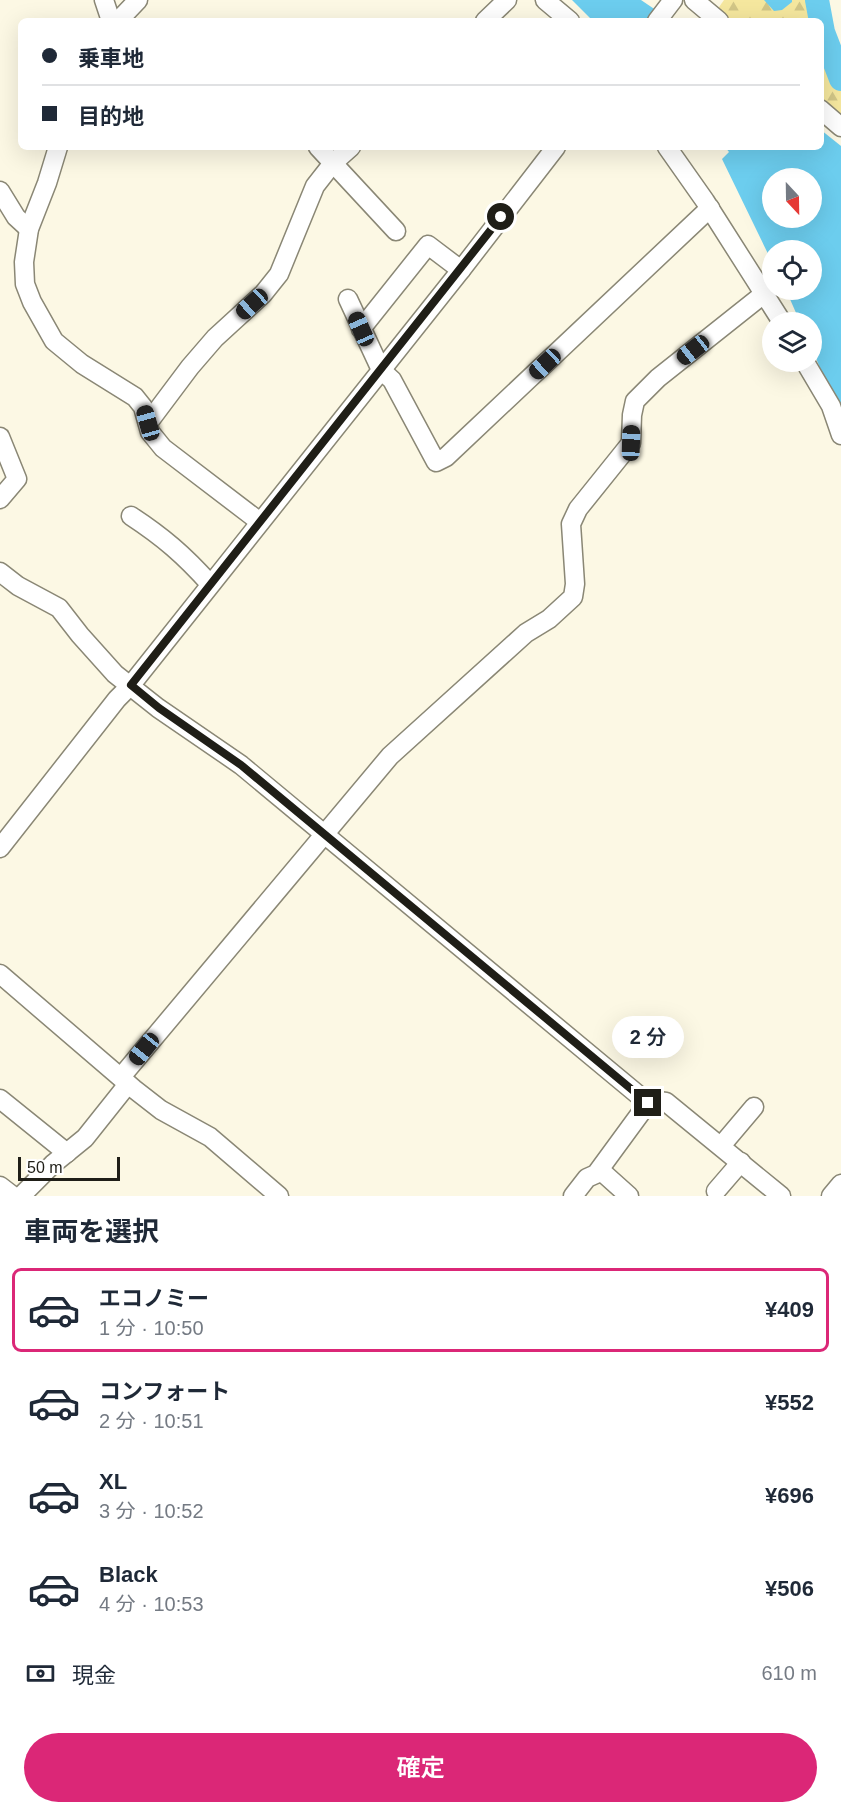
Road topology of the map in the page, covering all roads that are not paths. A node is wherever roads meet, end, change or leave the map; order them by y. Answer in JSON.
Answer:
{"nodes":[{"id":1,"x":104,"y":0,"type":"edge"},
{"id":2,"x":138,"y":0,"type":"edge"},
{"id":3,"x":507,"y":0,"type":"edge"},
{"id":4,"x":545,"y":0,"type":"edge"},
{"id":5,"x":673,"y":0,"type":"edge"},
{"id":6,"x":694,"y":0,"type":"edge"},
{"id":7,"x":110,"y":18,"type":"edge"},
{"id":8,"x":121,"y":18,"type":"edge"},
{"id":9,"x":488,"y":18,"type":"edge"},
{"id":10,"x":566,"y":18,"type":"edge"},
{"id":11,"x":659,"y":18,"type":"edge"},
{"id":12,"x":715,"y":18,"type":"edge"},
{"id":13,"x":824,"y":112,"type":"edge"},
{"id":14,"x":841,"y":127,"type":"edge"},
{"id":15,"x":57,"y":150,"type":"edge"},
{"id":16,"x":321,"y":150,"type":"edge"},
{"id":17,"x":348,"y":150,"type":"edge"},
{"id":18,"x":554,"y":150,"type":"edge"},
{"id":19,"x":669,"y":150,"type":"edge"},
{"id":20,"x":333,"y":163,"type":"junction"},
{"id":21,"x":0,"y":191,"type":"edge"},
{"id":22,"x":710,"y":208,"type":"junction"},
{"id":23,"x":29,"y":229,"type":"junction"},
{"id":24,"x":396,"y":231,"type":"dead end"},
{"id":25,"x":461,"y":270,"type":"junction"},
{"id":26,"x":762,"y":288,"type":"edge"},
{"id":27,"x":762,"y":295,"type":"edge"},
{"id":28,"x":348,"y":299,"type":"dead end"},
{"id":29,"x":361,"y":329,"type":"junction"},
{"id":30,"x":381,"y":370,"type":"junction"},
{"id":31,"x":811,"y":372,"type":"edge"},
{"id":32,"x":148,"y":423,"type":"junction"},
{"id":33,"x":841,"y":435,"type":"edge"},
{"id":34,"x":0,"y":437,"type":"edge"},
{"id":35,"x":0,"y":499,"type":"edge"},
{"id":36,"x":131,"y":516,"type":"dead end"},
{"id":37,"x":260,"y":522,"type":"junction"},
{"id":38,"x":0,"y":572,"type":"edge"},
{"id":39,"x":210,"y":584,"type":"junction"},
{"id":40,"x":131,"y":685,"type":"junction"},
{"id":41,"x":322,"y":834,"type":"junction"},
{"id":42,"x":0,"y":848,"type":"edge"},
{"id":43,"x":0,"y":974,"type":"edge"},
{"id":44,"x":124,"y":1080,"type":"junction"},
{"id":45,"x":0,"y":1099,"type":"edge"},
{"id":46,"x":648,"y":1103,"type":"junction"},
{"id":47,"x":754,"y":1107,"type":"dead end"},
{"id":48,"x":721,"y":1146,"type":"junction"},
{"id":49,"x":68,"y":1153,"type":"junction"},
{"id":50,"x":741,"y":1162,"type":"junction"},
{"id":51,"x":600,"y":1170,"type":"junction"},
{"id":52,"x":841,"y":1184,"type":"edge"},
{"id":53,"x":0,"y":1186,"type":"edge"},
{"id":54,"x":716,"y":1191,"type":"dead end"},
{"id":55,"x":14,"y":1196,"type":"edge"},
{"id":56,"x":21,"y":1196,"type":"edge"},
{"id":57,"x":279,"y":1196,"type":"edge"},
{"id":58,"x":573,"y":1196,"type":"edge"},
{"id":59,"x":629,"y":1196,"type":"edge"},
{"id":60,"x":781,"y":1196,"type":"edge"},
{"id":61,"x":831,"y":1196,"type":"edge"}],
"edges":[{"from":1,"to":7,"type":"street"},
{"from":2,"to":8,"type":"street"},
{"from":3,"to":9,"type":"street"},
{"from":4,"to":10,"type":"street"},
{"from":5,"to":11,"type":"street"},
{"from":6,"to":12,"type":"street"},
{"from":13,"to":14,"type":"street"},
{"from":15,"to":23,"type":"street"},
{"from":16,"to":20,"type":"street"},
{"from":17,"to":20,"type":"street"},
{"from":18,"to":25,"type":"street"},
{"from":19,"to":22,"type":"street"},
{"from":20,"to":24,"type":"street"},
{"from":20,"to":32,"type":"street"},
{"from":21,"to":23,"type":"street"},
{"from":22,"to":26,"type":"street"},
{"from":22,"to":30,"type":"street"},
{"from":23,"to":32,"type":"street"},
{"from":25,"to":29,"type":"street"},
{"from":25,"to":30,"type":"street"},
{"from":27,"to":41,"type":"street"},
{"from":28,"to":29,"type":"street"},
{"from":29,"to":30,"type":"street"},
{"from":30,"to":37,"type":"street"},
{"from":31,"to":33,"type":"street"},
{"from":32,"to":37,"type":"street"},
{"from":34,"to":35,"type":"street"},
{"from":36,"to":39,"type":"street"},
{"from":37,"to":39,"type":"street"},
{"from":38,"to":40,"type":"street"},
{"from":39,"to":40,"type":"street"},
{"from":40,"to":41,"type":"street"},
{"from":40,"to":42,"type":"street"},
{"from":41,"to":44,"type":"street"},
{"from":41,"to":46,"type":"street"},
{"from":43,"to":44,"type":"street"},
{"from":44,"to":49,"type":"street"},
{"from":44,"to":57,"type":"street"},
{"from":45,"to":49,"type":"street"},
{"from":46,"to":48,"type":"street"},
{"from":46,"to":51,"type":"street"},
{"from":47,"to":48,"type":"street"},
{"from":48,"to":50,"type":"street"},
{"from":49,"to":56,"type":"street"},
{"from":50,"to":54,"type":"street"},
{"from":50,"to":60,"type":"street"},
{"from":51,"to":58,"type":"street"},
{"from":51,"to":59,"type":"street"},
{"from":52,"to":61,"type":"street"},
{"from":53,"to":55,"type":"street"}]}
